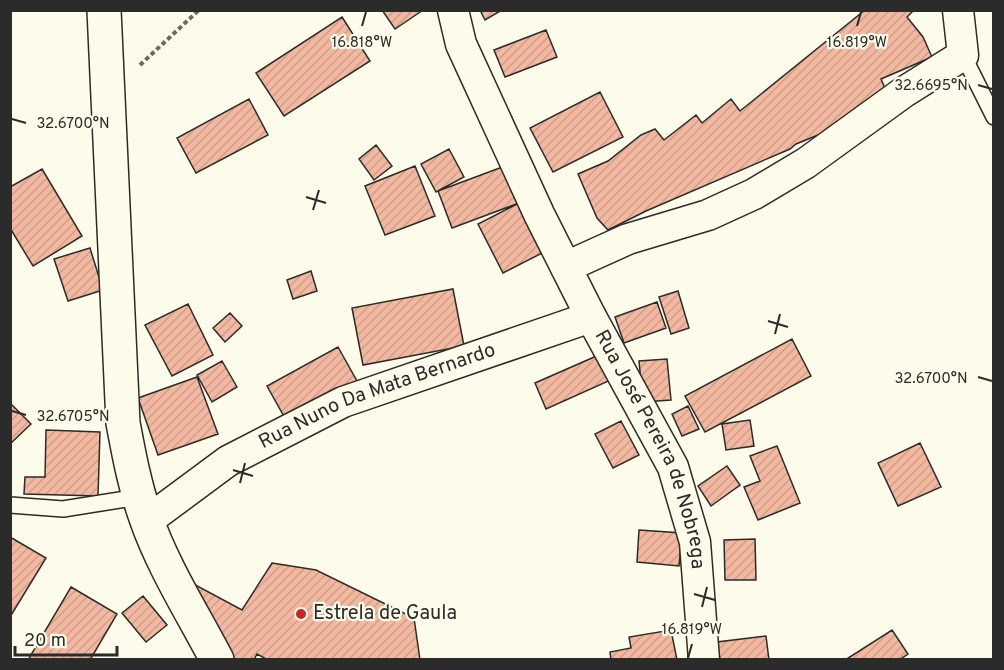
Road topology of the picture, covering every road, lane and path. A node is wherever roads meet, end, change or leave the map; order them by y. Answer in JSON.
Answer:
{"nodes":[{"id":1,"x":104,"y":10,"type":"edge"},
{"id":2,"x":199,"y":10,"type":"edge"},
{"id":3,"x":453,"y":10,"type":"edge"},
{"id":4,"x":958,"y":10,"type":"edge"},
{"id":5,"x":963,"y":55,"type":"junction"},
{"id":6,"x":109,"y":97,"type":"junction"},
{"id":7,"x":993,"y":117,"type":"edge"},
{"id":8,"x":566,"y":267,"type":"junction"},
{"id":9,"x":591,"y":317,"type":"junction"},
{"id":10,"x":10,"y":505,"type":"edge"},
{"id":11,"x":143,"y":509,"type":"junction"},
{"id":12,"x":217,"y":660,"type":"edge"},
{"id":13,"x":704,"y":660,"type":"edge"}],
"edges":[{"from":1,"to":6,"type":"main road"},
{"from":2,"to":6,"type":"path"},
{"from":3,"to":8,"type":"street","name":"Rua José Pereira de Nobrega"},
{"from":4,"to":5,"type":"street"},
{"from":5,"to":7,"type":"lane"},
{"from":5,"to":8,"type":"street"},
{"from":6,"to":11,"type":"main road"},
{"from":8,"to":9,"type":"street","name":"Rua José Pereira de Nobrega"},
{"from":9,"to":11,"type":"street","name":"Rua Nuno Da Mata Bernardo"},
{"from":9,"to":13,"type":"street","name":"Rua José Pereira de Nobrega"},
{"from":10,"to":11,"type":"lane"},
{"from":11,"to":12,"type":"main road"}]}
